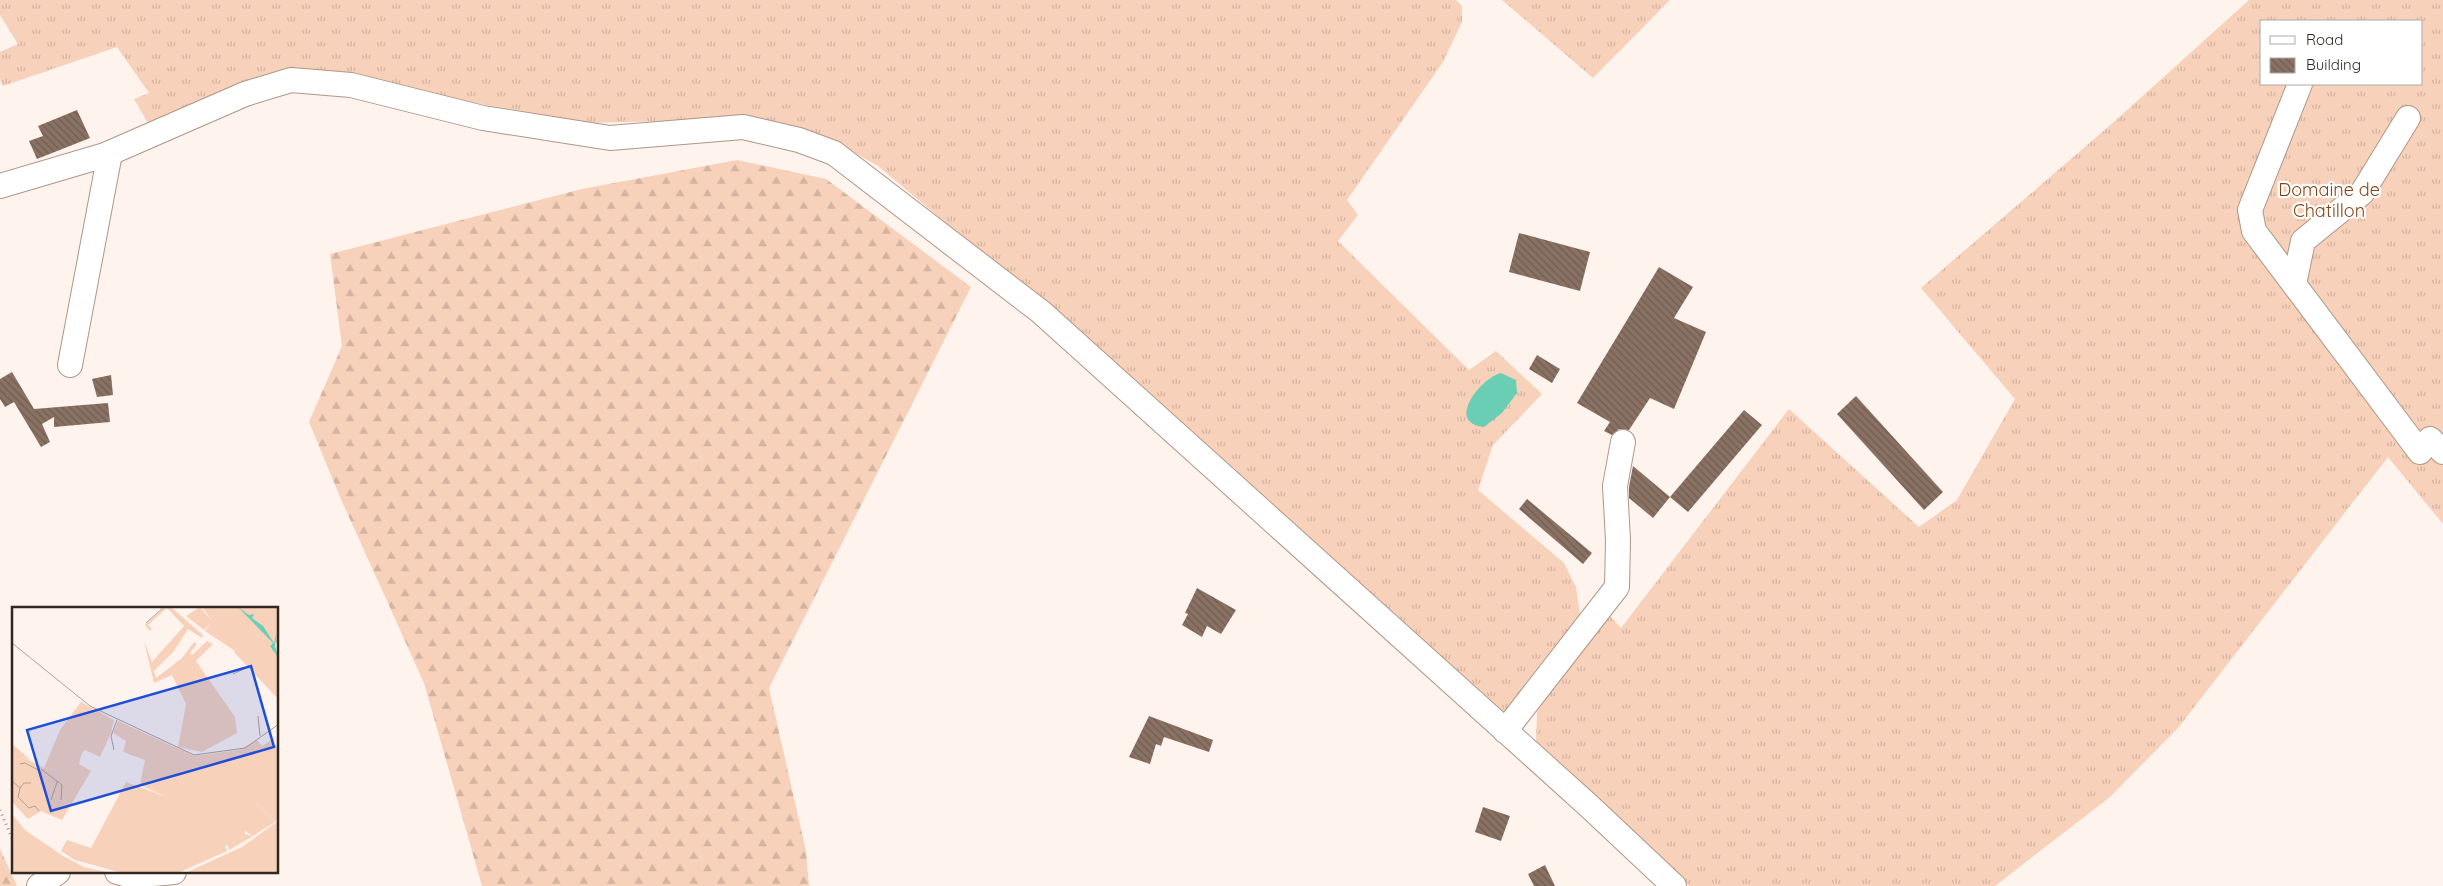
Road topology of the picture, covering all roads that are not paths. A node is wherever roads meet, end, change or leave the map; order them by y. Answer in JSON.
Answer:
{"nodes":[{"id":1,"x":2300,"y":85,"type":"edge"},
{"id":2,"x":2408,"y":118,"type":"dead end"},
{"id":3,"x":110,"y":153,"type":"junction"},
{"id":4,"x":0,"y":186,"type":"edge"},
{"id":5,"x":2294,"y":284,"type":"junction"},
{"id":6,"x":70,"y":365,"type":"dead end"},
{"id":7,"x":1622,"y":442,"type":"dead end"},
{"id":8,"x":2431,"y":448,"type":"edge"},
{"id":9,"x":1505,"y":731,"type":"junction"},
{"id":10,"x":55,"y":874,"type":"edge"},
{"id":11,"x":125,"y":874,"type":"edge"},
{"id":12,"x":153,"y":874,"type":"edge"},
{"id":13,"x":39,"y":886,"type":"edge"},
{"id":14,"x":1674,"y":886,"type":"edge"}],
"edges":[{"from":1,"to":5,"type":"lane"},
{"from":2,"to":5,"type":"lane"},
{"from":3,"to":4,"type":"lane"},
{"from":3,"to":6,"type":"lane"},
{"from":3,"to":9,"type":"lane"},
{"from":5,"to":8,"type":"lane"},
{"from":7,"to":9,"type":"lane"},
{"from":9,"to":14,"type":"lane"},
{"from":10,"to":13,"type":"lane"},
{"from":11,"to":12,"type":"lane"}]}
